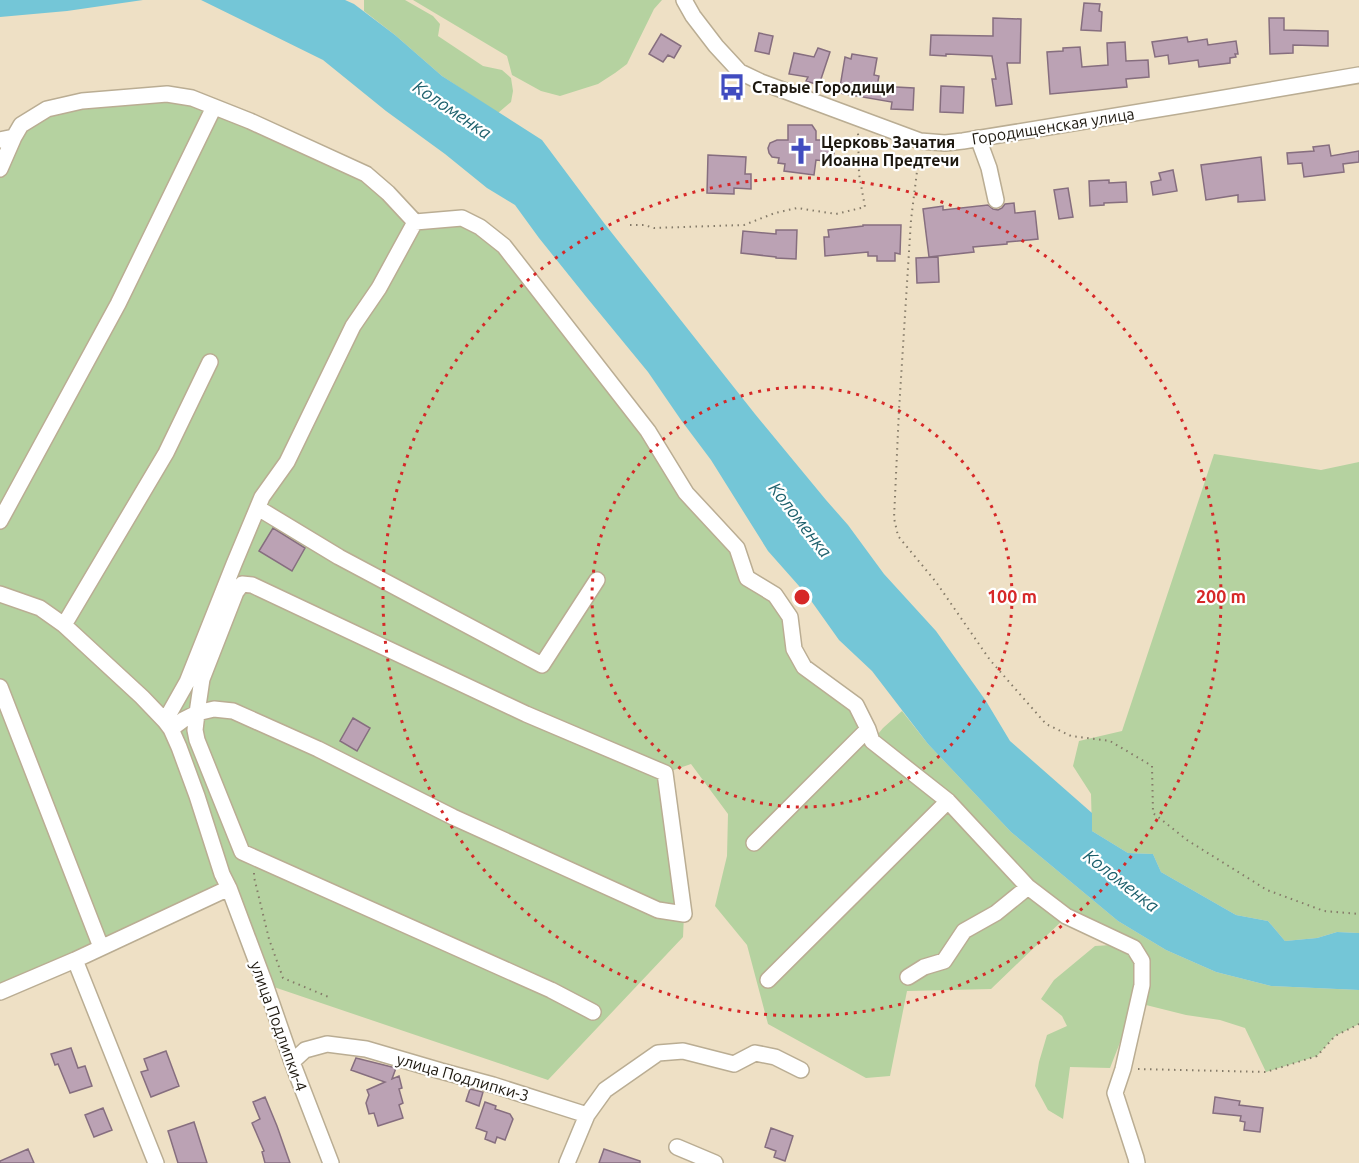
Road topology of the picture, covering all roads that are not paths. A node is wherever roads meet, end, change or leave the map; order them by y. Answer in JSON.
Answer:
{"nodes":[{"id":1,"x":684,"y":0,"type":"edge"},
{"id":2,"x":1359,"y":75,"type":"edge"},
{"id":3,"x":214,"y":107,"type":"junction"},
{"id":4,"x":7,"y":138,"type":"edge"},
{"id":5,"x":978,"y":138,"type":"junction"},
{"id":6,"x":0,"y":169,"type":"edge"},
{"id":7,"x":996,"y":200,"type":"dead end"},
{"id":8,"x":415,"y":222,"type":"junction"},
{"id":9,"x":210,"y":362,"type":"dead end"},
{"id":10,"x":258,"y":508,"type":"junction"},
{"id":11,"x":0,"y":521,"type":"edge"},
{"id":12,"x":597,"y":580,"type":"dead end"},
{"id":13,"x":0,"y":594,"type":"edge"},
{"id":14,"x":64,"y":625,"type":"junction"},
{"id":15,"x":0,"y":687,"type":"edge"},
{"id":16,"x":197,"y":713,"type":"junction"},
{"id":17,"x":168,"y":725,"type":"junction"},
{"id":18,"x":868,"y":729,"type":"junction"},
{"id":19,"x":948,"y":801,"type":"junction"},
{"id":20,"x":754,"y":843,"type":"dead end"},
{"id":21,"x":1028,"y":887,"type":"junction"},
{"id":22,"x":229,"y":888,"type":"junction"},
{"id":23,"x":101,"y":947,"type":"junction"},
{"id":24,"x":75,"y":960,"type":"junction"},
{"id":25,"x":908,"y":977,"type":"dead end"},
{"id":26,"x":768,"y":980,"type":"dead end"},
{"id":27,"x":0,"y":992,"type":"edge"},
{"id":28,"x":593,"y":1012,"type":"dead end"},
{"id":29,"x":292,"y":1062,"type":"junction"},
{"id":30,"x":801,"y":1070,"type":"dead end"},
{"id":31,"x":587,"y":1114,"type":"junction"},
{"id":32,"x":677,"y":1147,"type":"dead end"},
{"id":33,"x":156,"y":1163,"type":"edge"},
{"id":34,"x":331,"y":1163,"type":"edge"},
{"id":35,"x":567,"y":1163,"type":"edge"},
{"id":36,"x":715,"y":1163,"type":"edge"},
{"id":37,"x":1137,"y":1163,"type":"edge"}],
"edges":[{"from":1,"to":5,"type":"street","name":"Городищенская улица"},
{"from":2,"to":5,"type":"street","name":"Городищенская улица"},
{"from":3,"to":4,"type":"street"},
{"from":3,"to":8,"type":"street"},
{"from":3,"to":11,"type":"street"},
{"from":4,"to":6,"type":"street"},
{"from":5,"to":7,"type":"street"},
{"from":8,"to":10,"type":"street"},
{"from":8,"to":18,"type":"street"},
{"from":9,"to":14,"type":"street"},
{"from":10,"to":12,"type":"street"},
{"from":10,"to":17,"type":"street"},
{"from":13,"to":14,"type":"street"},
{"from":14,"to":17,"type":"street"},
{"from":15,"to":23,"type":"street"},
{"from":16,"to":16,"type":"street"},
{"from":16,"to":17,"type":"street"},
{"from":16,"to":28,"type":"street"},
{"from":17,"to":22,"type":"street","name":"улица Подлипки-4"},
{"from":18,"to":19,"type":"street"},
{"from":18,"to":20,"type":"street"},
{"from":19,"to":21,"type":"street"},
{"from":19,"to":26,"type":"street"},
{"from":21,"to":25,"type":"street"},
{"from":21,"to":37,"type":"street"},
{"from":22,"to":23,"type":"street"},
{"from":22,"to":29,"type":"street","name":"улица Подлипки-4"},
{"from":23,"to":24,"type":"street"},
{"from":24,"to":27,"type":"street"},
{"from":24,"to":33,"type":"street"},
{"from":29,"to":31,"type":"street","name":"улица Подлипки-3"},
{"from":29,"to":34,"type":"street","name":"улица Подлипки-4"},
{"from":30,"to":31,"type":"street"},
{"from":31,"to":35,"type":"street"},
{"from":32,"to":36,"type":"street"}]}
